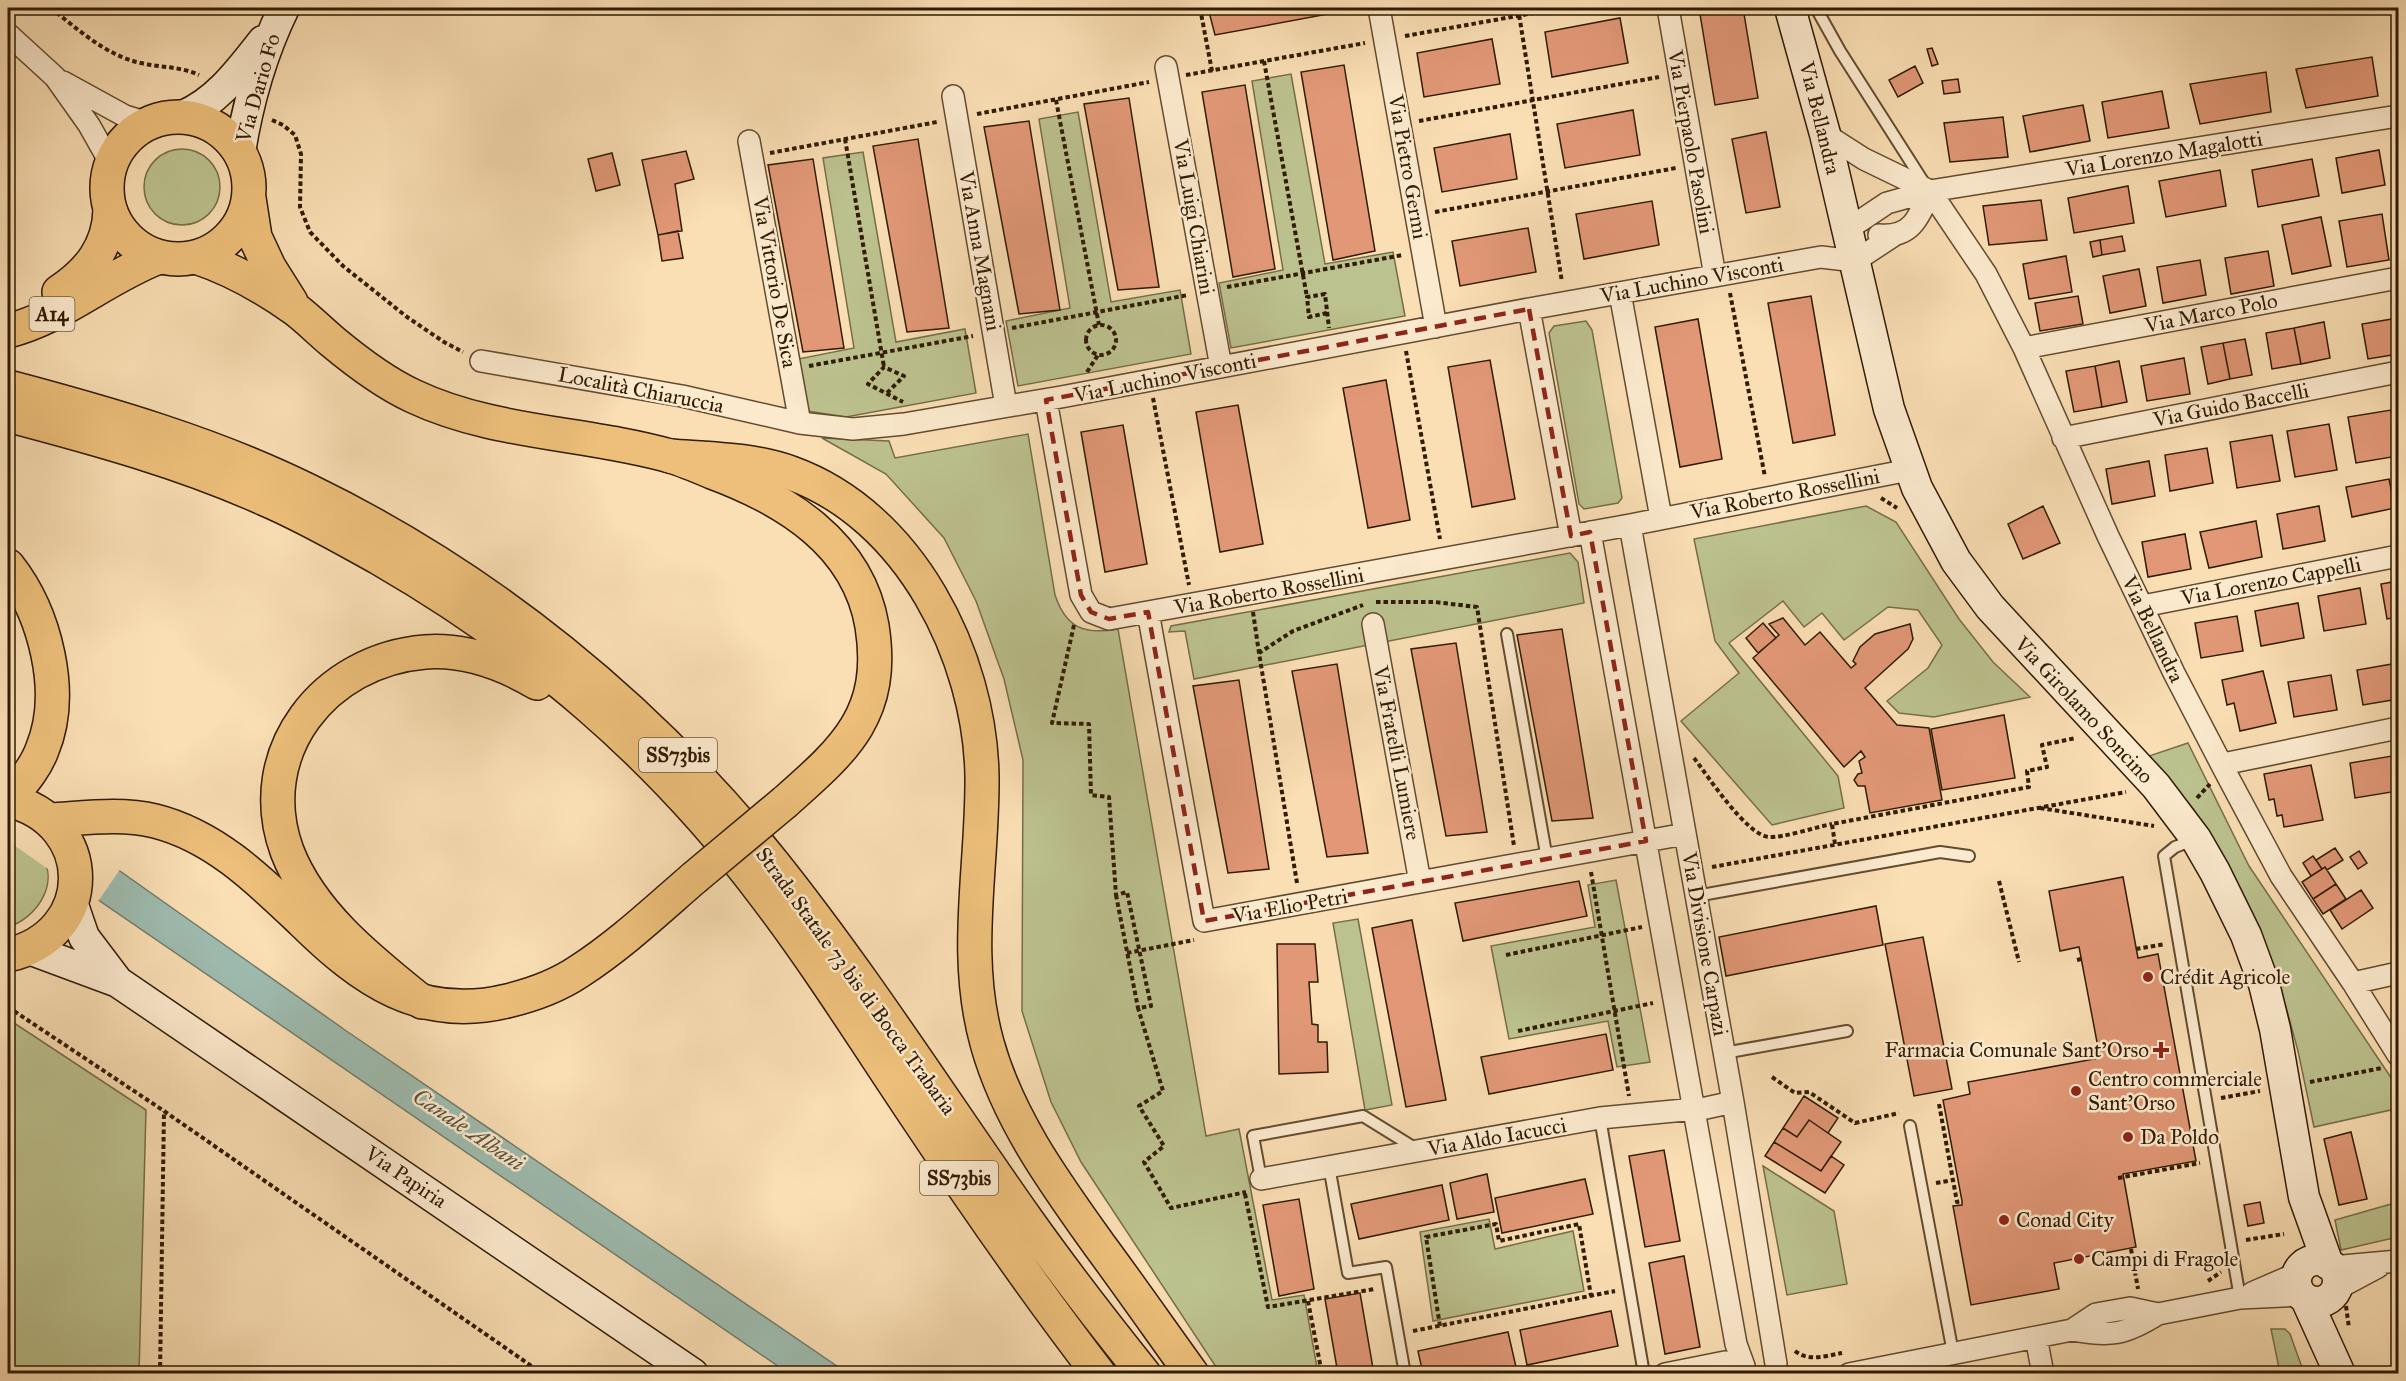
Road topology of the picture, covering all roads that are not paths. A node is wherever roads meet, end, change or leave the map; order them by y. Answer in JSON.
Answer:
{"nodes":[{"id":1,"x":1379,"y":8,"type":"edge"},
{"id":2,"x":1668,"y":8,"type":"edge"},
{"id":3,"x":1790,"y":8,"type":"edge"},
{"id":4,"x":1816,"y":8,"type":"edge"},
{"id":5,"x":280,"y":16,"type":"edge"},
{"id":6,"x":8,"y":34,"type":"edge"},
{"id":7,"x":1167,"y":73,"type":"road end"},
{"id":8,"x":55,"y":77,"type":"junction"},
{"id":9,"x":953,"y":96,"type":"dead end"},
{"id":10,"x":183,"y":116,"type":"junction"},
{"id":11,"x":2398,"y":116,"type":"edge"},
{"id":12,"x":148,"y":123,"type":"junction"},
{"id":13,"x":1825,"y":134,"type":"junction"},
{"id":14,"x":751,"y":148,"type":"road end"},
{"id":15,"x":240,"y":152,"type":"junction"},
{"id":16,"x":111,"y":164,"type":"junction"},
{"id":17,"x":1930,"y":191,"type":"junction"},
{"id":18,"x":249,"y":198,"type":"junction"},
{"id":19,"x":110,"y":210,"type":"junction"},
{"id":20,"x":1848,"y":229,"type":"junction"},
{"id":21,"x":1893,"y":236,"type":"junction"},
{"id":22,"x":159,"y":257,"type":"junction"},
{"id":23,"x":196,"y":257,"type":"junction"},
{"id":24,"x":1856,"y":261,"type":"junction"},
{"id":25,"x":1720,"y":275,"type":"junction"},
{"id":26,"x":2398,"y":278,"type":"edge"},
{"id":27,"x":1620,"y":293,"type":"junction"},
{"id":28,"x":295,"y":309,"type":"junction"},
{"id":29,"x":1529,"y":309,"type":"junction"},
{"id":30,"x":8,"y":313,"type":"edge"},
{"id":31,"x":1436,"y":327,"type":"junction"},
{"id":32,"x":8,"y":330,"type":"edge"},
{"id":33,"x":2024,"y":348,"type":"junction"},
{"id":34,"x":481,"y":361,"type":"road end"},
{"id":35,"x":1221,"y":367,"type":"junction"},
{"id":36,"x":2398,"y":372,"type":"edge"},
{"id":37,"x":8,"y":387,"type":"edge"},
{"id":38,"x":1046,"y":400,"type":"junction"},
{"id":39,"x":1006,"y":406,"type":"junction"},
{"id":40,"x":8,"y":416,"type":"edge"},
{"id":41,"x":800,"y":423,"type":"junction"},
{"id":42,"x":2063,"y":438,"type":"junction"},
{"id":43,"x":670,"y":456,"type":"junction"},
{"id":44,"x":1909,"y":470,"type":"junction"},
{"id":45,"x":1662,"y":519,"type":"junction"},
{"id":46,"x":1630,"y":525,"type":"junction"},
{"id":47,"x":1581,"y":534,"type":"junction"},
{"id":48,"x":2398,"y":556,"type":"edge"},
{"id":49,"x":8,"y":566,"type":"edge"},
{"id":50,"x":2143,"y":606,"type":"junction"},
{"id":51,"x":1148,"y":612,"type":"junction"},
{"id":52,"x":1373,"y":624,"type":"dead end"},
{"id":53,"x":1507,"y":634,"type":"dead end"},
{"id":54,"x":2398,"y":728,"type":"edge"},
{"id":55,"x":617,"y":729,"type":"junction"},
{"id":56,"x":2223,"y":764,"type":"junction"},
{"id":57,"x":8,"y":800,"type":"edge"},
{"id":58,"x":142,"y":818,"type":"junction"},
{"id":59,"x":51,"y":820,"type":"junction"},
{"id":60,"x":1685,"y":834,"type":"junction"},
{"id":61,"x":2196,"y":839,"type":"junction"},
{"id":62,"x":1646,"y":841,"type":"junction"},
{"id":63,"x":1969,"y":856,"type":"dead end"},
{"id":64,"x":1547,"y":859,"type":"junction"},
{"id":65,"x":74,"y":860,"type":"junction"},
{"id":66,"x":1420,"y":882,"type":"junction"},
{"id":67,"x":1696,"y":896,"type":"junction"},
{"id":68,"x":72,"y":902,"type":"junction"},
{"id":69,"x":18,"y":952,"type":"edge"},
{"id":70,"x":2398,"y":973,"type":"edge"},
{"id":71,"x":118,"y":982,"type":"junction"},
{"id":72,"x":2353,"y":983,"type":"junction"},
{"id":73,"x":422,"y":1002,"type":"junction"},
{"id":74,"x":1847,"y":1031,"type":"dead end"},
{"id":75,"x":1724,"y":1053,"type":"junction"},
{"id":76,"x":2393,"y":1061,"type":"edge"},
{"id":77,"x":1733,"y":1102,"type":"junction"},
{"id":78,"x":1694,"y":1108,"type":"junction"},
{"id":79,"x":1600,"y":1118,"type":"junction"},
{"id":80,"x":1910,"y":1126,"type":"dead end"},
{"id":81,"x":1419,"y":1150,"type":"junction"},
{"id":82,"x":1329,"y":1166,"type":"junction"},
{"id":83,"x":1261,"y":1179,"type":"joint"},
{"id":84,"x":2391,"y":1262,"type":"edge"},
{"id":85,"x":2317,"y":1281,"type":"junction"},
{"id":86,"x":2240,"y":1298,"type":"junction"},
{"id":87,"x":2037,"y":1337,"type":"junction"},
{"id":88,"x":1953,"y":1353,"type":"junction"},
{"id":89,"x":1779,"y":1369,"type":"edge"},
{"id":90,"x":2338,"y":1369,"type":"edge"},
{"id":91,"x":1743,"y":1370,"type":"edge"},
{"id":92,"x":1705,"y":1371,"type":"edge"},
{"id":93,"x":693,"y":1374,"type":"edge"},
{"id":94,"x":1099,"y":1374,"type":"edge"},
{"id":95,"x":1144,"y":1374,"type":"edge"},
{"id":96,"x":1192,"y":1374,"type":"edge"},
{"id":97,"x":1405,"y":1374,"type":"edge"},
{"id":98,"x":1644,"y":1374,"type":"edge"},
{"id":99,"x":1665,"y":1374,"type":"edge"},
{"id":100,"x":1849,"y":1374,"type":"edge"},
{"id":101,"x":2043,"y":1374,"type":"edge"}],
"edges":[{"from":1,"to":31,"type":"street","name":"Via Pietro Germi"},
{"from":2,"to":25,"type":"street","name":"Via Pierpaolo Pasolini"},
{"from":3,"to":13,"type":"main road","name":"Via Bellandra"},
{"from":4,"to":17,"type":"lane"},
{"from":5,"to":10,"type":"main road","name":"Via Dario Fo"},
{"from":5,"to":15,"type":"main road","name":"Via Dario Fo"},
{"from":6,"to":8,"type":"street"},
{"from":7,"to":35,"type":"street","name":"Via Luigi Chiarini"},
{"from":8,"to":12,"type":"street"},
{"from":8,"to":16,"type":"street"},
{"from":9,"to":39,"type":"street","name":"Via Anna Magnani"},
{"from":10,"to":12,"type":"main road"},
{"from":10,"to":15,"type":"main road"},
{"from":11,"to":17,"type":"street","name":"Via Lorenzo Magalotti"},
{"from":12,"to":16,"type":"main road"},
{"from":13,"to":17,"type":"street"},
{"from":13,"to":20,"type":"main road","name":"Via Bellandra"},
{"from":14,"to":41,"type":"street","name":"Via Vittorio De Sica"},
{"from":15,"to":18,"type":"main road"},
{"from":16,"to":19,"type":"main road"},
{"from":17,"to":20,"type":"street","name":"Via Lorenzo Magalotti"},
{"from":17,"to":21,"type":"street"},
{"from":17,"to":33,"type":"street","name":"Via Bellandra"},
{"from":18,"to":23,"type":"main road"},
{"from":18,"to":28,"type":"main road"},
{"from":19,"to":22,"type":"main road"},
{"from":19,"to":30,"type":"main road","number":"A14"},
{"from":20,"to":21,"type":"street"},
{"from":20,"to":24,"type":"main road","name":"Via Girolamo Soncino"},
{"from":21,"to":24,"type":"street"},
{"from":22,"to":23,"type":"main road"},
{"from":22,"to":32,"type":"main road","number":"A14"},
{"from":23,"to":28,"type":"main road"},
{"from":24,"to":25,"type":"street","name":"Via Luchino Visconti"},
{"from":24,"to":44,"type":"main road","name":"Via Girolamo Soncino"},
{"from":25,"to":27,"type":"street","name":"Via Luchino Visconti"},
{"from":26,"to":33,"type":"street","name":"Via Marco Polo"},
{"from":27,"to":29,"type":"street","name":"Via Luchino Visconti"},
{"from":27,"to":45,"type":"street","name":"Via Roberto Rossellini"},
{"from":28,"to":43,"type":"main road"},
{"from":29,"to":31,"type":"street","name":"Via Luchino Visconti"},
{"from":29,"to":47,"type":"street"},
{"from":31,"to":35,"type":"street","name":"Via Luchino Visconti"},
{"from":33,"to":42,"type":"street","name":"Via Bellandra"},
{"from":34,"to":41,"type":"street","name":"Località Chiaruccia"},
{"from":35,"to":38,"type":"street","name":"Via Luchino Visconti"},
{"from":36,"to":42,"type":"street","name":"Via Guido Baccelli"},
{"from":37,"to":95,"type":"main road","name":"Strada Statale 73 bis di Bocca Trabaria","number":"SS73bis"},
{"from":38,"to":39,"type":"street","name":"Via Luchino Visconti"},
{"from":38,"to":51,"type":"street","name":"Via Roberto Rossellini"},
{"from":39,"to":41,"type":"street","name":"Via Luchino Visconti"},
{"from":40,"to":55,"type":"main road","name":"Strada Statale 73 bis di Bocca Trabaria","number":"SS73bis"},
{"from":42,"to":50,"type":"street","name":"Via Bellandra"},
{"from":43,"to":73,"type":"main road","bridge":true},
{"from":43,"to":96,"type":"main road"},
{"from":44,"to":45,"type":"street","name":"Via Roberto Rossellini"},
{"from":44,"to":61,"type":"main road","name":"Via Girolamo Soncino"},
{"from":45,"to":46,"type":"street","name":"Via Roberto Rossellini"},
{"from":46,"to":47,"type":"street","name":"Via Roberto Rossellini"},
{"from":46,"to":60,"type":"street","name":"Via Divisione Carpazi"},
{"from":47,"to":51,"type":"street","name":"Via Roberto Rossellini"},
{"from":47,"to":62,"type":"street","name":"Via Divisione Carpazi"},
{"from":48,"to":50,"type":"street","name":"Via Lorenzo Cappelli"},
{"from":49,"to":57,"type":"main road"},
{"from":50,"to":56,"type":"street","name":"Via Bellandra"},
{"from":51,"to":66,"type":"street","name":"Via Elio Petri"},
{"from":52,"to":66,"type":"street","name":"Via Fratelli Lumiere"},
{"from":53,"to":64,"type":"lane"},
{"from":54,"to":56,"type":"street"},
{"from":55,"to":73,"type":"main road"},
{"from":55,"to":94,"type":"main road","name":"Strada Statale 73 bis di Bocca Trabaria","number":"SS73bis"},
{"from":56,"to":72,"type":"street","name":"Via Bellandra"},
{"from":57,"to":59,"type":"main road","name":"Via Papiria"},
{"from":58,"to":59,"type":"main road"},
{"from":58,"to":65,"type":"main road"},
{"from":58,"to":73,"type":"main road"},
{"from":59,"to":65,"type":"main road","name":"Via Papiria"},
{"from":60,"to":62,"type":"street","name":"Via Elio Petri"},
{"from":60,"to":67,"type":"street","name":"Via Divisione Carpazi"},
{"from":61,"to":85,"type":"main road","name":"Via Girolamo Soncino"},
{"from":61,"to":86,"type":"lane"},
{"from":62,"to":64,"type":"street","name":"Via Elio Petri"},
{"from":62,"to":78,"type":"street","name":"Via Divisione Carpazi"},
{"from":63,"to":67,"type":"lane"},
{"from":64,"to":66,"type":"street","name":"Via Elio Petri"},
{"from":65,"to":68,"type":"main road","name":"Via Papiria"},
{"from":67,"to":75,"type":"street","name":"Via Divisione Carpazi"},
{"from":68,"to":69,"type":"main road","name":"Via Papiria"},
{"from":68,"to":71,"type":"main road","name":"Via Papiria"},
{"from":69,"to":71,"type":"main road","name":"Via Papiria"},
{"from":70,"to":72,"type":"street"},
{"from":71,"to":93,"type":"main road","name":"Via Papiria"},
{"from":72,"to":76,"type":"street","name":"Via Bellandra"},
{"from":74,"to":75,"type":"lane"},
{"from":75,"to":77,"type":"street","name":"Via Divisione Carpazi"},
{"from":77,"to":78,"type":"street","name":"Via Aldo Iacucci"},
{"from":77,"to":89,"type":"street","name":"Via Divisione Carpazi"},
{"from":78,"to":79,"type":"street","name":"Via Aldo Iacucci"},
{"from":78,"to":91,"type":"street","name":"Via Divisione Carpazi"},
{"from":79,"to":81,"type":"street","name":"Via Aldo Iacucci"},
{"from":79,"to":98,"type":"lane"},
{"from":80,"to":88,"type":"lane"},
{"from":81,"to":82,"type":"street","name":"Via Aldo Iacucci"},
{"from":81,"to":83,"type":"lane"},
{"from":82,"to":83,"type":"street","name":"Via Aldo Iacucci"},
{"from":82,"to":97,"type":"lane"},
{"from":84,"to":85,"type":"street"},
{"from":85,"to":86,"type":"street"},
{"from":85,"to":90,"type":"main road","name":"Via Girolamo Soncino"},
{"from":86,"to":87,"type":"street"},
{"from":87,"to":88,"type":"street"},
{"from":87,"to":101,"type":"street"},
{"from":88,"to":100,"type":"street"},
{"from":89,"to":91,"type":"street"},
{"from":91,"to":92,"type":"street"},
{"from":92,"to":99,"type":"street"}]}
